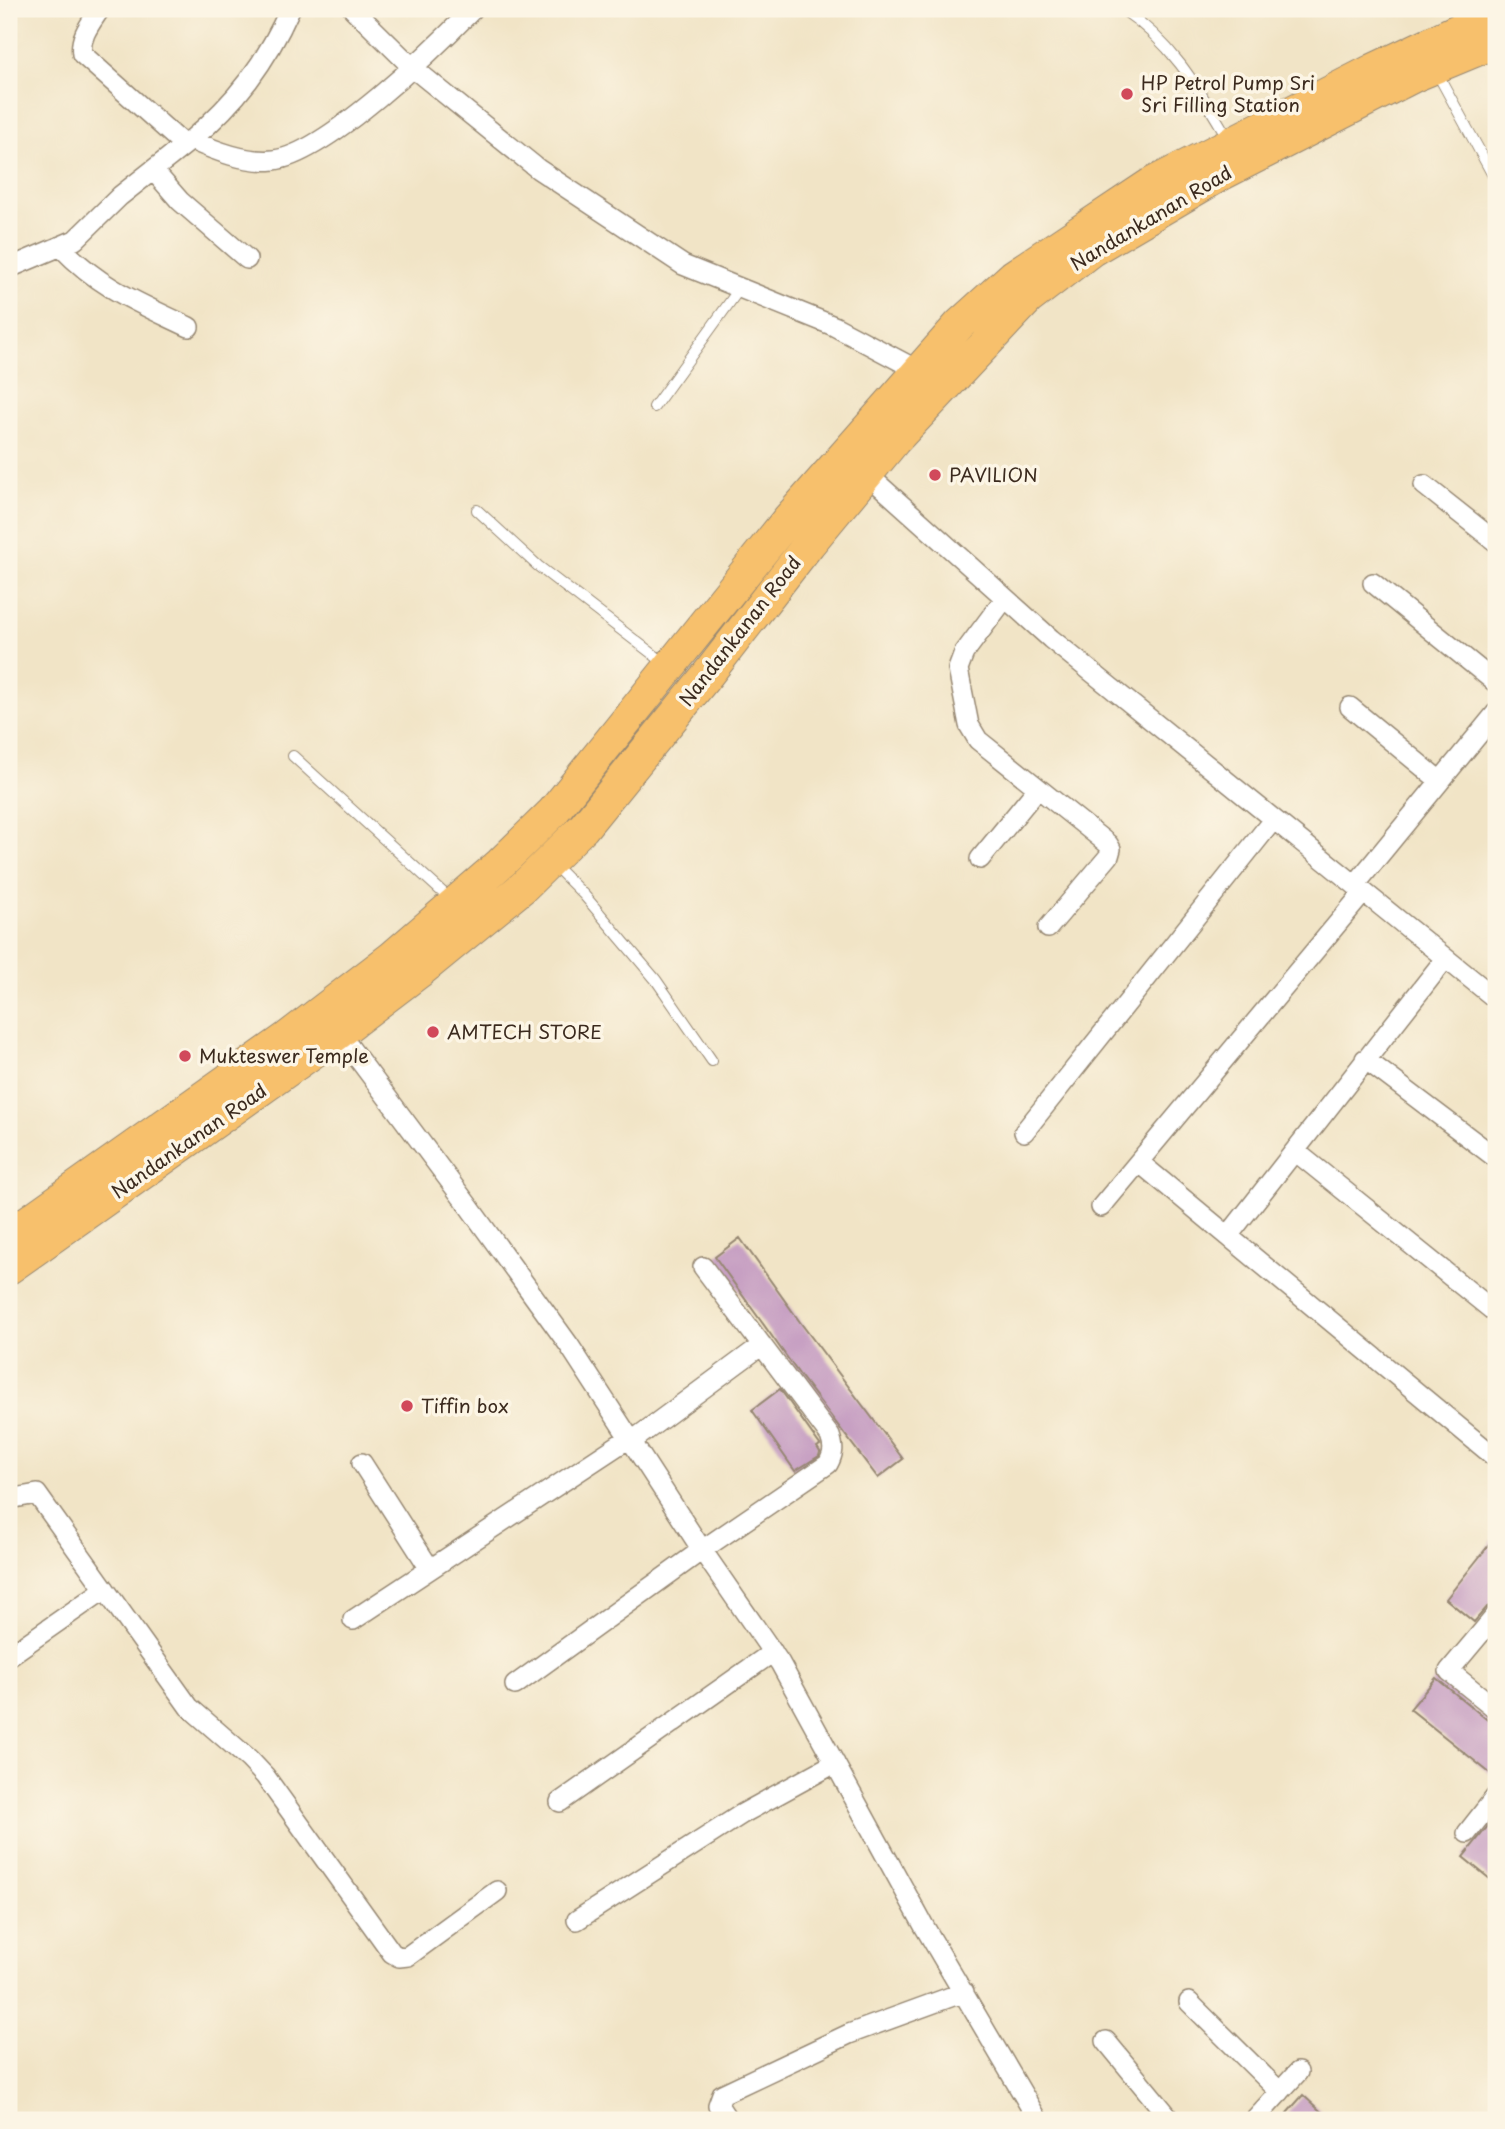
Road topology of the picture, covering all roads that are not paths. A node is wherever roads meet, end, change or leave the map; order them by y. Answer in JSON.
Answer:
{"nodes":[{"id":1,"x":100,"y":9,"type":"edge"},
{"id":2,"x":290,"y":9,"type":"edge"},
{"id":3,"x":353,"y":9,"type":"edge"},
{"id":4,"x":473,"y":9,"type":"edge"},
{"id":5,"x":1122,"y":9,"type":"edge"},
{"id":6,"x":1496,"y":10,"type":"edge"},
{"id":7,"x":1496,"y":41,"type":"edge"},
{"id":8,"x":413,"y":68,"type":"junction"},
{"id":9,"x":1434,"y":68,"type":"junction"},
{"id":10,"x":188,"y":143,"type":"junction"},
{"id":11,"x":1231,"y":143,"type":"junction"},
{"id":12,"x":153,"y":170,"type":"junction"},
{"id":13,"x":1496,"y":181,"type":"edge"},
{"id":14,"x":61,"y":247,"type":"junction"},
{"id":15,"x":247,"y":259,"type":"dead end"},
{"id":16,"x":9,"y":268,"type":"edge"},
{"id":17,"x":740,"y":288,"type":"junction"},
{"id":18,"x":190,"y":327,"type":"dead end"},
{"id":19,"x":919,"y":371,"type":"junction"},
{"id":20,"x":654,"y":407,"type":"dead end"},
{"id":21,"x":867,"y":474,"type":"junction"},
{"id":22,"x":1423,"y":485,"type":"dead end"},
{"id":23,"x":797,"y":508,"type":"junction"},
{"id":24,"x":477,"y":510,"type":"dead end"},
{"id":25,"x":821,"y":528,"type":"junction"},
{"id":26,"x":1496,"y":542,"type":"edge"},
{"id":27,"x":1373,"y":583,"type":"dead end"},
{"id":28,"x":1004,"y":598,"type":"junction"},
{"id":29,"x":670,"y":667,"type":"junction"},
{"id":30,"x":1496,"y":683,"type":"edge"},
{"id":31,"x":1350,"y":707,"type":"dead end"},
{"id":32,"x":1496,"y":713,"type":"edge"},
{"id":33,"x":293,"y":756,"type":"dead end"},
{"id":34,"x":1440,"y":781,"type":"junction"},
{"id":35,"x":1038,"y":788,"type":"junction"},
{"id":36,"x":1273,"y":820,"type":"junction"},
{"id":37,"x":980,"y":859,"type":"dead end"},
{"id":38,"x":550,"y":860,"type":"junction"},
{"id":39,"x":1359,"y":889,"type":"junction"},
{"id":40,"x":454,"y":903,"type":"junction"},
{"id":41,"x":1048,"y":928,"type":"dead end"},
{"id":42,"x":1445,"y":959,"type":"junction"},
{"id":43,"x":1496,"y":999,"type":"edge"},
{"id":44,"x":339,"y":1032,"type":"junction"},
{"id":45,"x":1365,"y":1059,"type":"junction"},
{"id":46,"x":712,"y":1061,"type":"dead end"},
{"id":47,"x":1024,"y":1132,"type":"dead end"},
{"id":48,"x":1493,"y":1149,"type":"edge"},
{"id":49,"x":1295,"y":1152,"type":"junction"},
{"id":50,"x":1140,"y":1163,"type":"junction"},
{"id":51,"x":1101,"y":1208,"type":"dead end"},
{"id":52,"x":9,"y":1235,"type":"edge"},
{"id":53,"x":1228,"y":1236,"type":"junction"},
{"id":54,"x":702,"y":1267,"type":"dead end"},
{"id":55,"x":9,"y":1268,"type":"edge"},
{"id":56,"x":1496,"y":1313,"type":"edge"},
{"id":57,"x":762,"y":1345,"type":"junction"},
{"id":58,"x":631,"y":1439,"type":"junction"},
{"id":59,"x":1496,"y":1458,"type":"edge"},
{"id":60,"x":362,"y":1463,"type":"dead end"},
{"id":61,"x":9,"y":1499,"type":"edge"},
{"id":62,"x":702,"y":1550,"type":"junction"},
{"id":63,"x":430,"y":1569,"type":"junction"},
{"id":64,"x":105,"y":1589,"type":"junction"},
{"id":65,"x":1496,"y":1615,"type":"edge"},
{"id":66,"x":353,"y":1620,"type":"dead end"},
{"id":67,"x":772,"y":1652,"type":"junction"},
{"id":68,"x":9,"y":1656,"type":"edge"},
{"id":69,"x":515,"y":1685,"type":"dead end"},
{"id":70,"x":1496,"y":1709,"type":"edge"},
{"id":71,"x":835,"y":1763,"type":"junction"},
{"id":72,"x":1496,"y":1796,"type":"edge"},
{"id":73,"x":560,"y":1802,"type":"dead end"},
{"id":74,"x":1467,"y":1833,"type":"dead end"},
{"id":75,"x":497,"y":1891,"type":"dead end"},
{"id":76,"x":577,"y":1920,"type":"dead end"},
{"id":77,"x":964,"y":1992,"type":"junction"},
{"id":78,"x":1189,"y":2002,"type":"dead end"},
{"id":79,"x":1106,"y":2041,"type":"dead end"},
{"id":80,"x":1298,"y":2072,"type":"dead end"},
{"id":81,"x":1280,"y":2092,"type":"junction"},
{"id":82,"x":728,"y":2120,"type":"edge"},
{"id":83,"x":1038,"y":2120,"type":"edge"},
{"id":84,"x":1171,"y":2120,"type":"edge"},
{"id":85,"x":1254,"y":2120,"type":"edge"}],
"edges":[{"from":1,"to":10,"type":"street"},
{"from":2,"to":10,"type":"street"},
{"from":3,"to":8,"type":"street"},
{"from":4,"to":8,"type":"street"},
{"from":5,"to":11,"type":"lane"},
{"from":6,"to":11,"type":"main road","name":"Nandankanan Road"},
{"from":7,"to":9,"type":"main road","name":"Nandankanan Road"},
{"from":8,"to":10,"type":"street"},
{"from":8,"to":17,"type":"street"},
{"from":9,"to":13,"type":"lane"},
{"from":9,"to":21,"type":"main road","name":"Nandankanan Road"},
{"from":10,"to":12,"type":"street"},
{"from":11,"to":19,"type":"main road","name":"Nandankanan Road"},
{"from":12,"to":14,"type":"street"},
{"from":12,"to":15,"type":"street"},
{"from":14,"to":16,"type":"street"},
{"from":14,"to":18,"type":"street"},
{"from":17,"to":19,"type":"street"},
{"from":17,"to":20,"type":"lane"},
{"from":19,"to":23,"type":"main road","name":"Nandankanan Road"},
{"from":21,"to":25,"type":"main road","name":"Nandankanan Road"},
{"from":21,"to":28,"type":"street"},
{"from":22,"to":26,"type":"street"},
{"from":23,"to":25,"type":"main road"},
{"from":23,"to":29,"type":"main road","name":"Nandankanan Road"},
{"from":24,"to":29,"type":"lane"},
{"from":25,"to":38,"type":"main road","name":"Nandankanan Road"},
{"from":27,"to":30,"type":"street"},
{"from":28,"to":35,"type":"street"},
{"from":28,"to":36,"type":"street"},
{"from":29,"to":40,"type":"main road","name":"Nandankanan Road"},
{"from":31,"to":34,"type":"street"},
{"from":32,"to":34,"type":"street"},
{"from":33,"to":40,"type":"lane"},
{"from":34,"to":39,"type":"street"},
{"from":35,"to":37,"type":"street"},
{"from":35,"to":41,"type":"street"},
{"from":36,"to":39,"type":"street"},
{"from":36,"to":47,"type":"street"},
{"from":38,"to":44,"type":"main road","name":"Nandankanan Road"},
{"from":38,"to":46,"type":"lane"},
{"from":39,"to":42,"type":"street"},
{"from":39,"to":50,"type":"street"},
{"from":40,"to":52,"type":"main road","name":"Nandankanan Road"},
{"from":42,"to":43,"type":"street"},
{"from":42,"to":45,"type":"street"},
{"from":44,"to":55,"type":"main road","name":"Nandankanan Road"},
{"from":44,"to":58,"type":"street"},
{"from":45,"to":48,"type":"street"},
{"from":45,"to":49,"type":"street"},
{"from":49,"to":53,"type":"street"},
{"from":49,"to":56,"type":"street"},
{"from":50,"to":51,"type":"street"},
{"from":50,"to":53,"type":"street"},
{"from":53,"to":59,"type":"street"},
{"from":54,"to":57,"type":"street"},
{"from":57,"to":58,"type":"street"},
{"from":57,"to":62,"type":"street"},
{"from":58,"to":62,"type":"street"},
{"from":58,"to":63,"type":"street"},
{"from":60,"to":63,"type":"street"},
{"from":61,"to":64,"type":"street"},
{"from":62,"to":67,"type":"street"},
{"from":62,"to":69,"type":"street"},
{"from":63,"to":66,"type":"street"},
{"from":64,"to":68,"type":"street"},
{"from":64,"to":75,"type":"street"},
{"from":65,"to":70,"type":"street"},
{"from":67,"to":71,"type":"street"},
{"from":67,"to":73,"type":"street"},
{"from":71,"to":76,"type":"street"},
{"from":71,"to":77,"type":"street"},
{"from":72,"to":74,"type":"street"},
{"from":77,"to":82,"type":"street"},
{"from":77,"to":83,"type":"street"},
{"from":78,"to":81,"type":"street"},
{"from":79,"to":84,"type":"street"},
{"from":80,"to":81,"type":"street"},
{"from":81,"to":85,"type":"street"}]}
